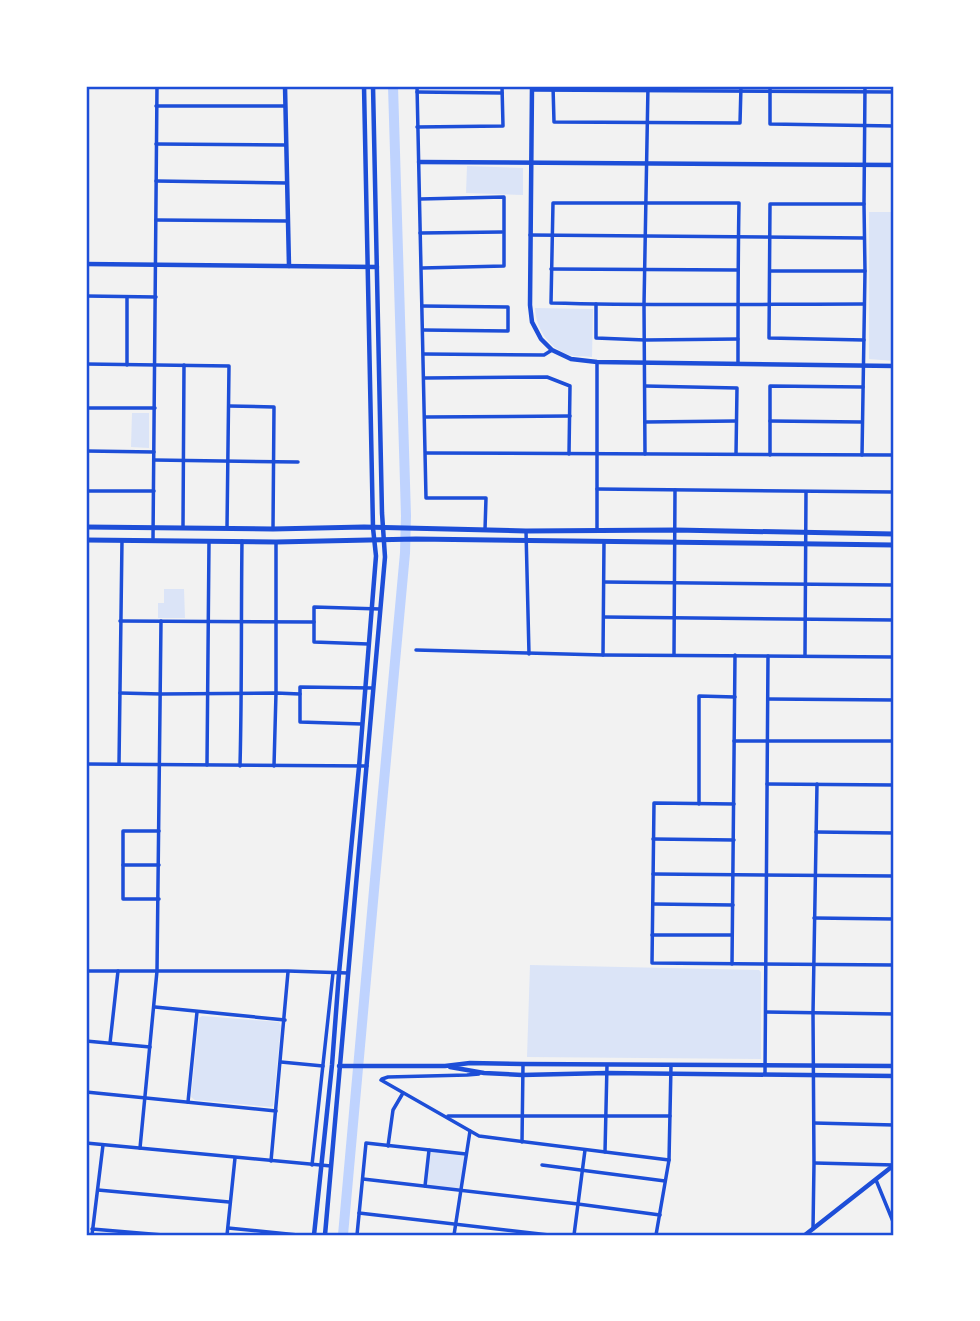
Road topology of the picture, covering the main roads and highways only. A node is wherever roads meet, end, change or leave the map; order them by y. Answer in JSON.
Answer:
{"nodes":[{"id":1,"x":86,"y":527,"type":"edge"},
{"id":2,"x":894,"y":534,"type":"edge"},
{"id":3,"x":86,"y":540,"type":"edge"},
{"id":4,"x":894,"y":545,"type":"edge"}],
"edges":[{"from":1,"to":2,"type":"main road"},
{"from":3,"to":4,"type":"main road"}]}
